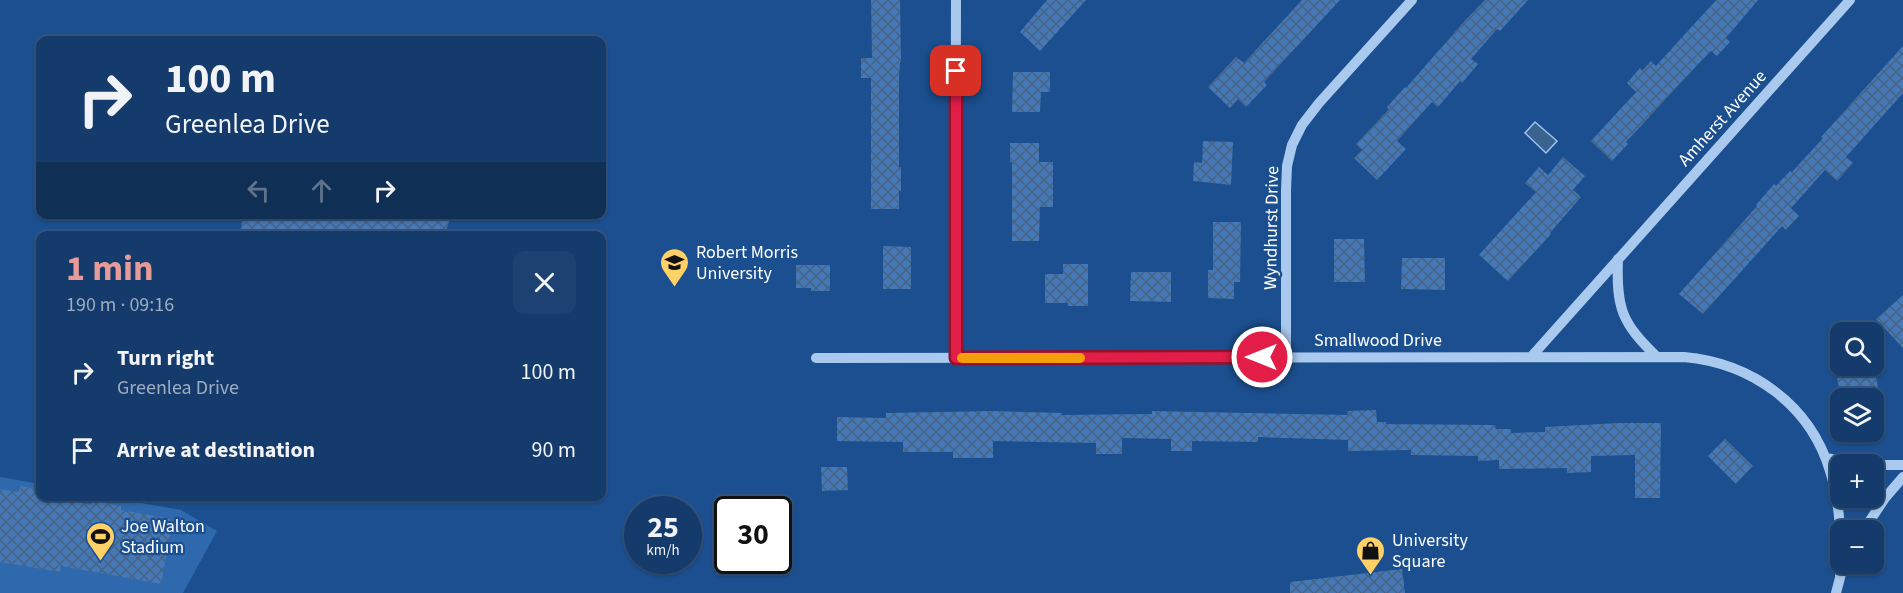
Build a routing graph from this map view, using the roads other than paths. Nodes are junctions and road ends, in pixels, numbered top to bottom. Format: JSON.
{"nodes":[{"id":1,"x":956,"y":0,"type":"edge"},
{"id":2,"x":1412,"y":0,"type":"edge"},
{"id":3,"x":1850,"y":0,"type":"edge"},
{"id":4,"x":1618,"y":259,"type":"junction"},
{"id":5,"x":1286,"y":357,"type":"junction"},
{"id":6,"x":1532,"y":357,"type":"junction"},
{"id":7,"x":1657,"y":357,"type":"junction"},
{"id":8,"x":816,"y":358,"type":"dead end"},
{"id":9,"x":956,"y":358,"type":"junction"},
{"id":10,"x":1826,"y":458,"type":"junction"},
{"id":11,"x":1830,"y":459,"type":"edge"},
{"id":12,"x":1884,"y":465,"type":"edge"},
{"id":13,"x":1903,"y":465,"type":"edge"},
{"id":14,"x":1903,"y":477,"type":"edge"},
{"id":15,"x":1870,"y":520,"type":"edge"},
{"id":16,"x":1840,"y":576,"type":"joint"},
{"id":17,"x":1836,"y":593,"type":"edge"}],
"edges":[{"from":1,"to":9,"type":"street"},
{"from":2,"to":5,"type":"street","name":"Wyndhurst Drive"},
{"from":3,"to":4,"type":"street","name":"Amherst Avenue"},
{"from":4,"to":6,"type":"street","name":"Amherst Avenue"},
{"from":4,"to":7,"type":"street"},
{"from":5,"to":6,"type":"street","name":"Smallwood Drive"},
{"from":5,"to":9,"type":"street","name":"Smallwood Drive"},
{"from":6,"to":7,"type":"street","name":"Smallwood Drive"},
{"from":7,"to":10,"type":"street","name":"Smallwood Drive"},
{"from":8,"to":9,"type":"street","name":"Smallwood Drive"},
{"from":10,"to":11,"type":"street"},
{"from":10,"to":16,"type":"street","name":"Smallwood Drive"},
{"from":12,"to":13,"type":"street"},
{"from":14,"to":15,"type":"street"},
{"from":16,"to":17,"type":"street"}]}
